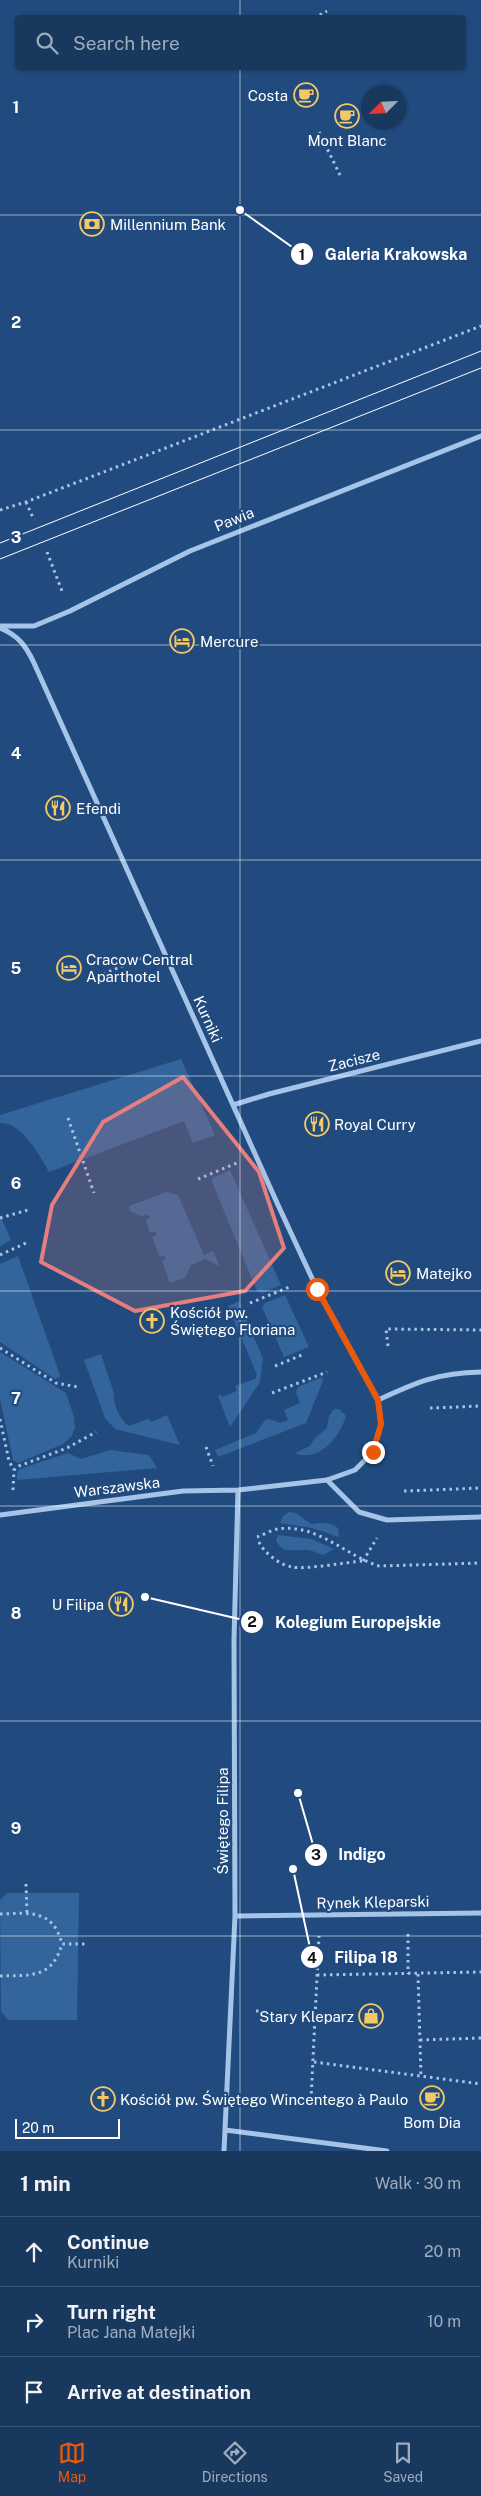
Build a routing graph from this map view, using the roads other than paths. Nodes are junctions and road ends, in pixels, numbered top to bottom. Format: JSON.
{"nodes":[{"id":1,"x":481,"y":436,"type":"edge"},
{"id":2,"x":0,"y":627,"type":"edge"},
{"id":3,"x":481,"y":1041,"type":"edge"},
{"id":4,"x":233,"y":1106,"type":"junction"},
{"id":5,"x":481,"y":1372,"type":"edge"},
{"id":6,"x":378,"y":1400,"type":"junction"},
{"id":7,"x":327,"y":1480,"type":"junction"},
{"id":8,"x":238,"y":1490,"type":"junction"},
{"id":9,"x":0,"y":1515,"type":"edge"},
{"id":10,"x":481,"y":1516,"type":"edge"},
{"id":11,"x":481,"y":1913,"type":"edge"},
{"id":12,"x":235,"y":1916,"type":"junction"},
{"id":13,"x":225,"y":2130,"type":"junction"},
{"id":14,"x":224,"y":2151,"type":"edge"},
{"id":15,"x":387,"y":2151,"type":"edge"}],
"edges":[{"from":1,"to":2,"type":"street","name":"Pawia"},
{"from":2,"to":4,"type":"street","name":"Kurniki"},
{"from":3,"to":4,"type":"street","name":"Zacisze"},
{"from":4,"to":6,"type":"street","name":"Kurniki"},
{"from":5,"to":6,"type":"street"},
{"from":6,"to":7,"type":"street","name":"Warszawska"},
{"from":7,"to":8,"type":"street","name":"Warszawska"},
{"from":7,"to":10,"type":"street"},
{"from":8,"to":9,"type":"street","name":"Warszawska"},
{"from":8,"to":12,"type":"street","name":"Świętego Filipa"},
{"from":11,"to":12,"type":"street","name":"Rynek Kleparski"},
{"from":12,"to":13,"type":"street","name":"Świętego Filipa"},
{"from":13,"to":14,"type":"street","name":"Świętego Filipa"},
{"from":13,"to":15,"type":"street"}]}
